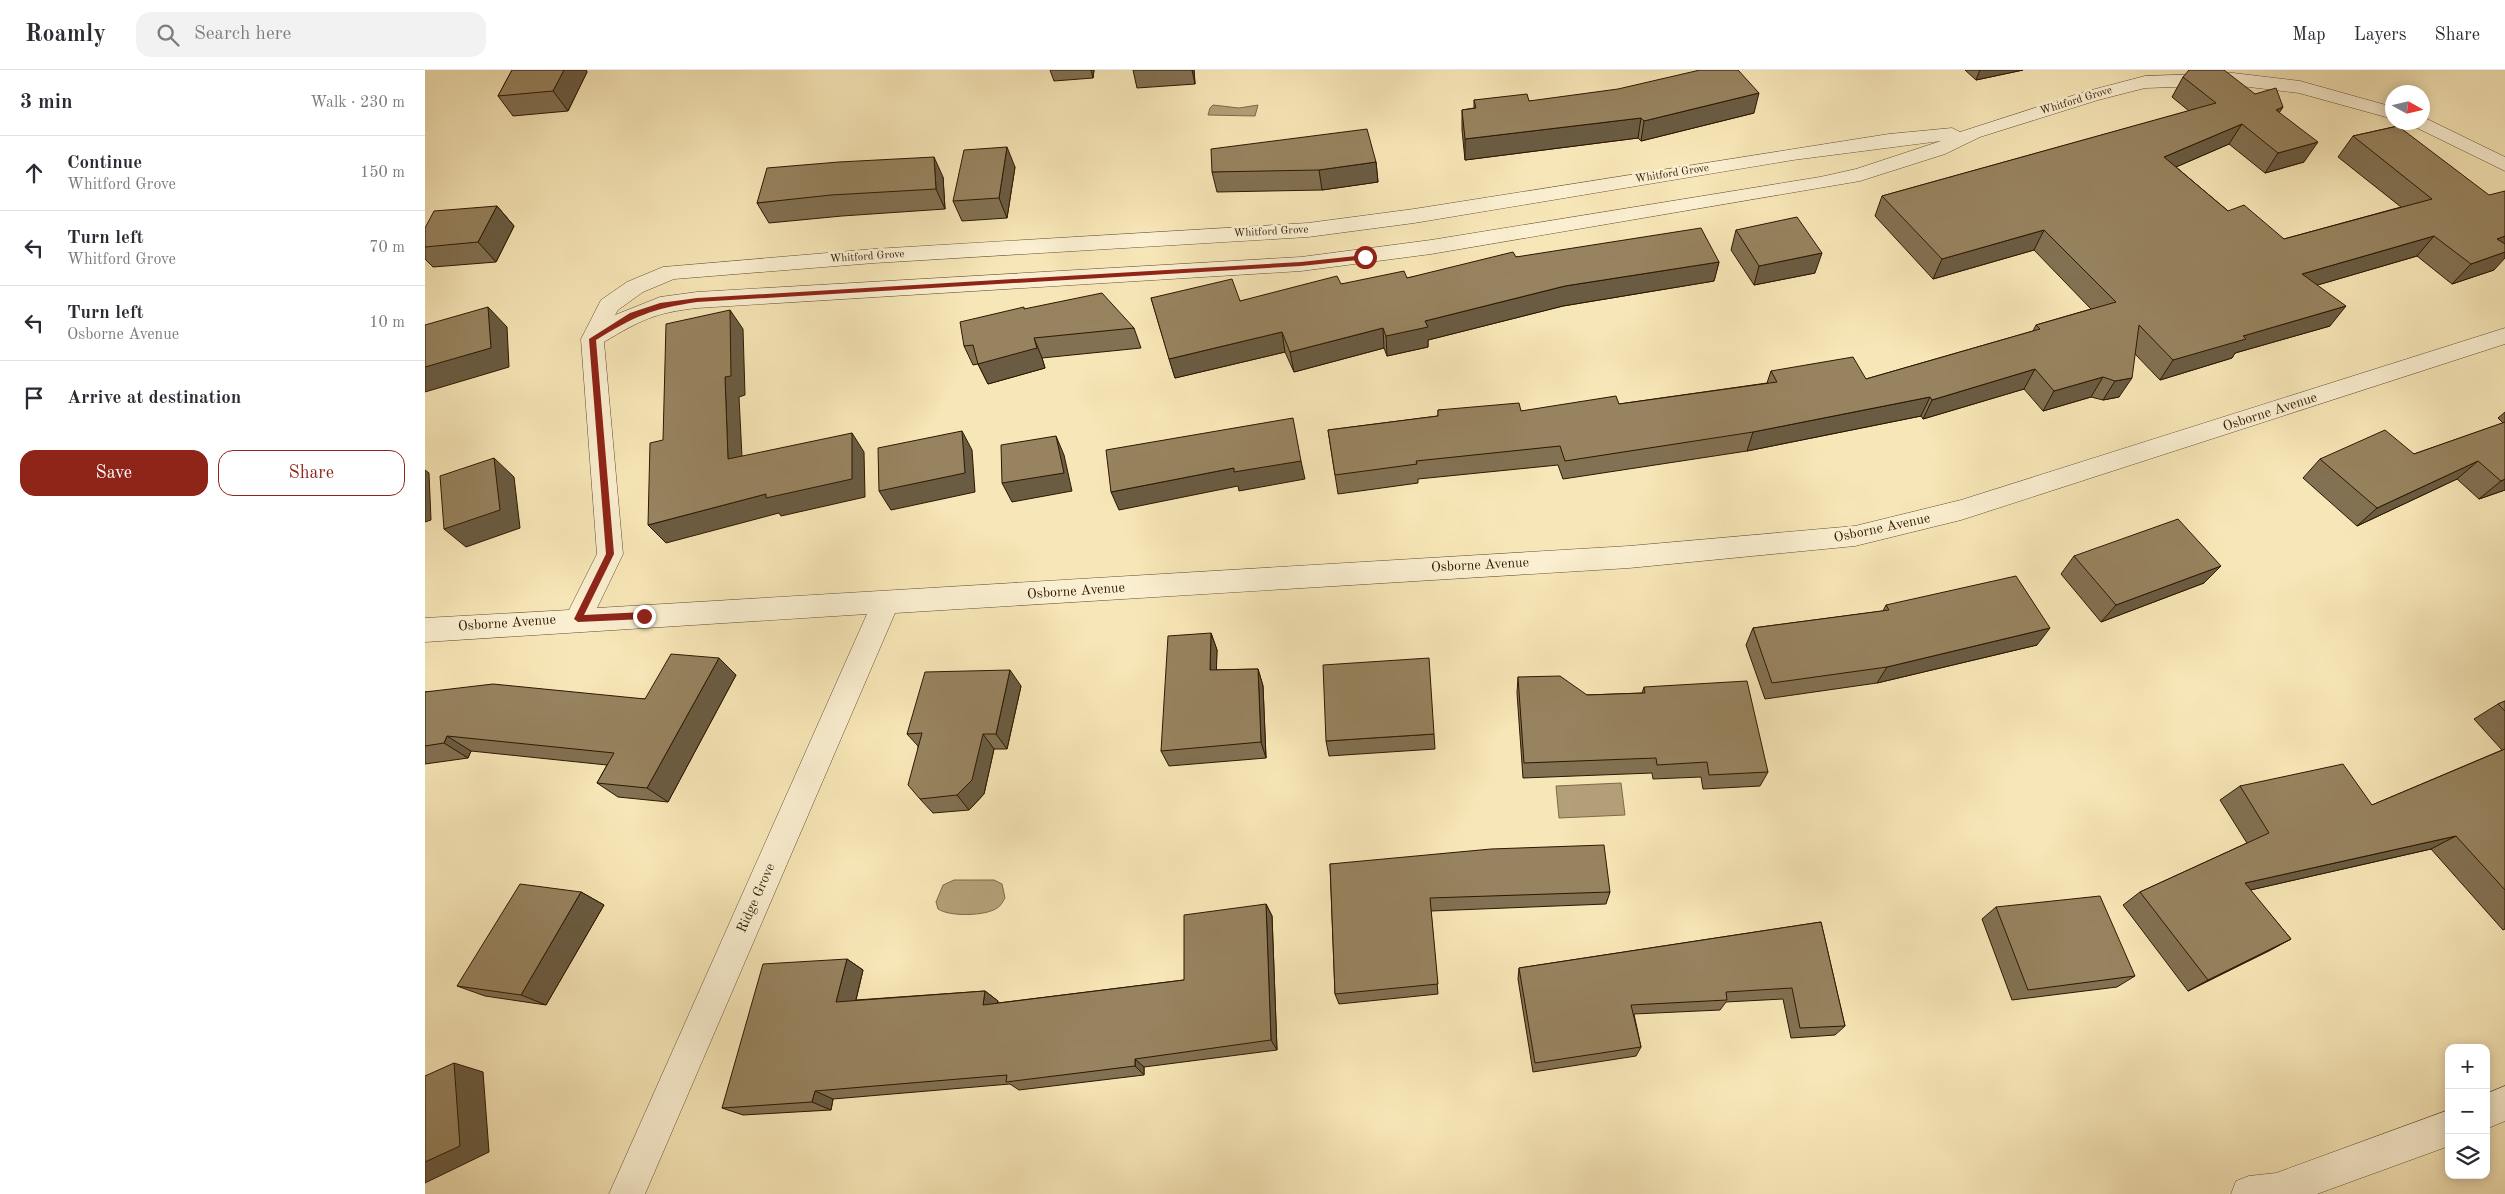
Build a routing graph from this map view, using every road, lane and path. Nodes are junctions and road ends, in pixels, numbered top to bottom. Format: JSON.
{"nodes":[{"id":1,"x":2299,"y":79,"type":"edge"},
{"id":2,"x":2385,"y":110,"type":"edge"},
{"id":3,"x":2430,"y":127,"type":"edge"},
{"id":4,"x":1973,"y":133,"type":"junction"},
{"id":5,"x":2505,"y":165,"type":"edge"},
{"id":6,"x":2505,"y":336,"type":"edge"},
{"id":7,"x":592,"y":339,"type":"junction"},
{"id":8,"x":886,"y":603,"type":"junction"},
{"id":9,"x":578,"y":619,"type":"junction"},
{"id":10,"x":425,"y":630,"type":"edge"},
{"id":11,"x":2505,"y":1103,"type":"edge"},
{"id":12,"x":2490,"y":1110,"type":"edge"},
{"id":13,"x":2445,"y":1129,"type":"edge"},
{"id":14,"x":627,"y":1194,"type":"edge"},
{"id":15,"x":2249,"y":1194,"type":"edge"}],
"edges":[{"from":1,"to":2,"type":"street","name":"Whitford Grove"},
{"from":1,"to":4,"type":"street","name":"Whitford Grove"},
{"from":3,"to":5,"type":"street"},
{"from":4,"to":7,"type":"street","name":"Whitford Grove"},
{"from":4,"to":7,"type":"street","name":"Whitford Grove"},
{"from":6,"to":8,"type":"street","name":"Osborne Avenue"},
{"from":7,"to":9,"type":"street"},
{"from":8,"to":9,"type":"street","name":"Osborne Avenue"},
{"from":8,"to":14,"type":"street","name":"Ridge Grove"},
{"from":9,"to":10,"type":"street","name":"Osborne Avenue"},
{"from":11,"to":12,"type":"street"},
{"from":13,"to":15,"type":"street"}]}
